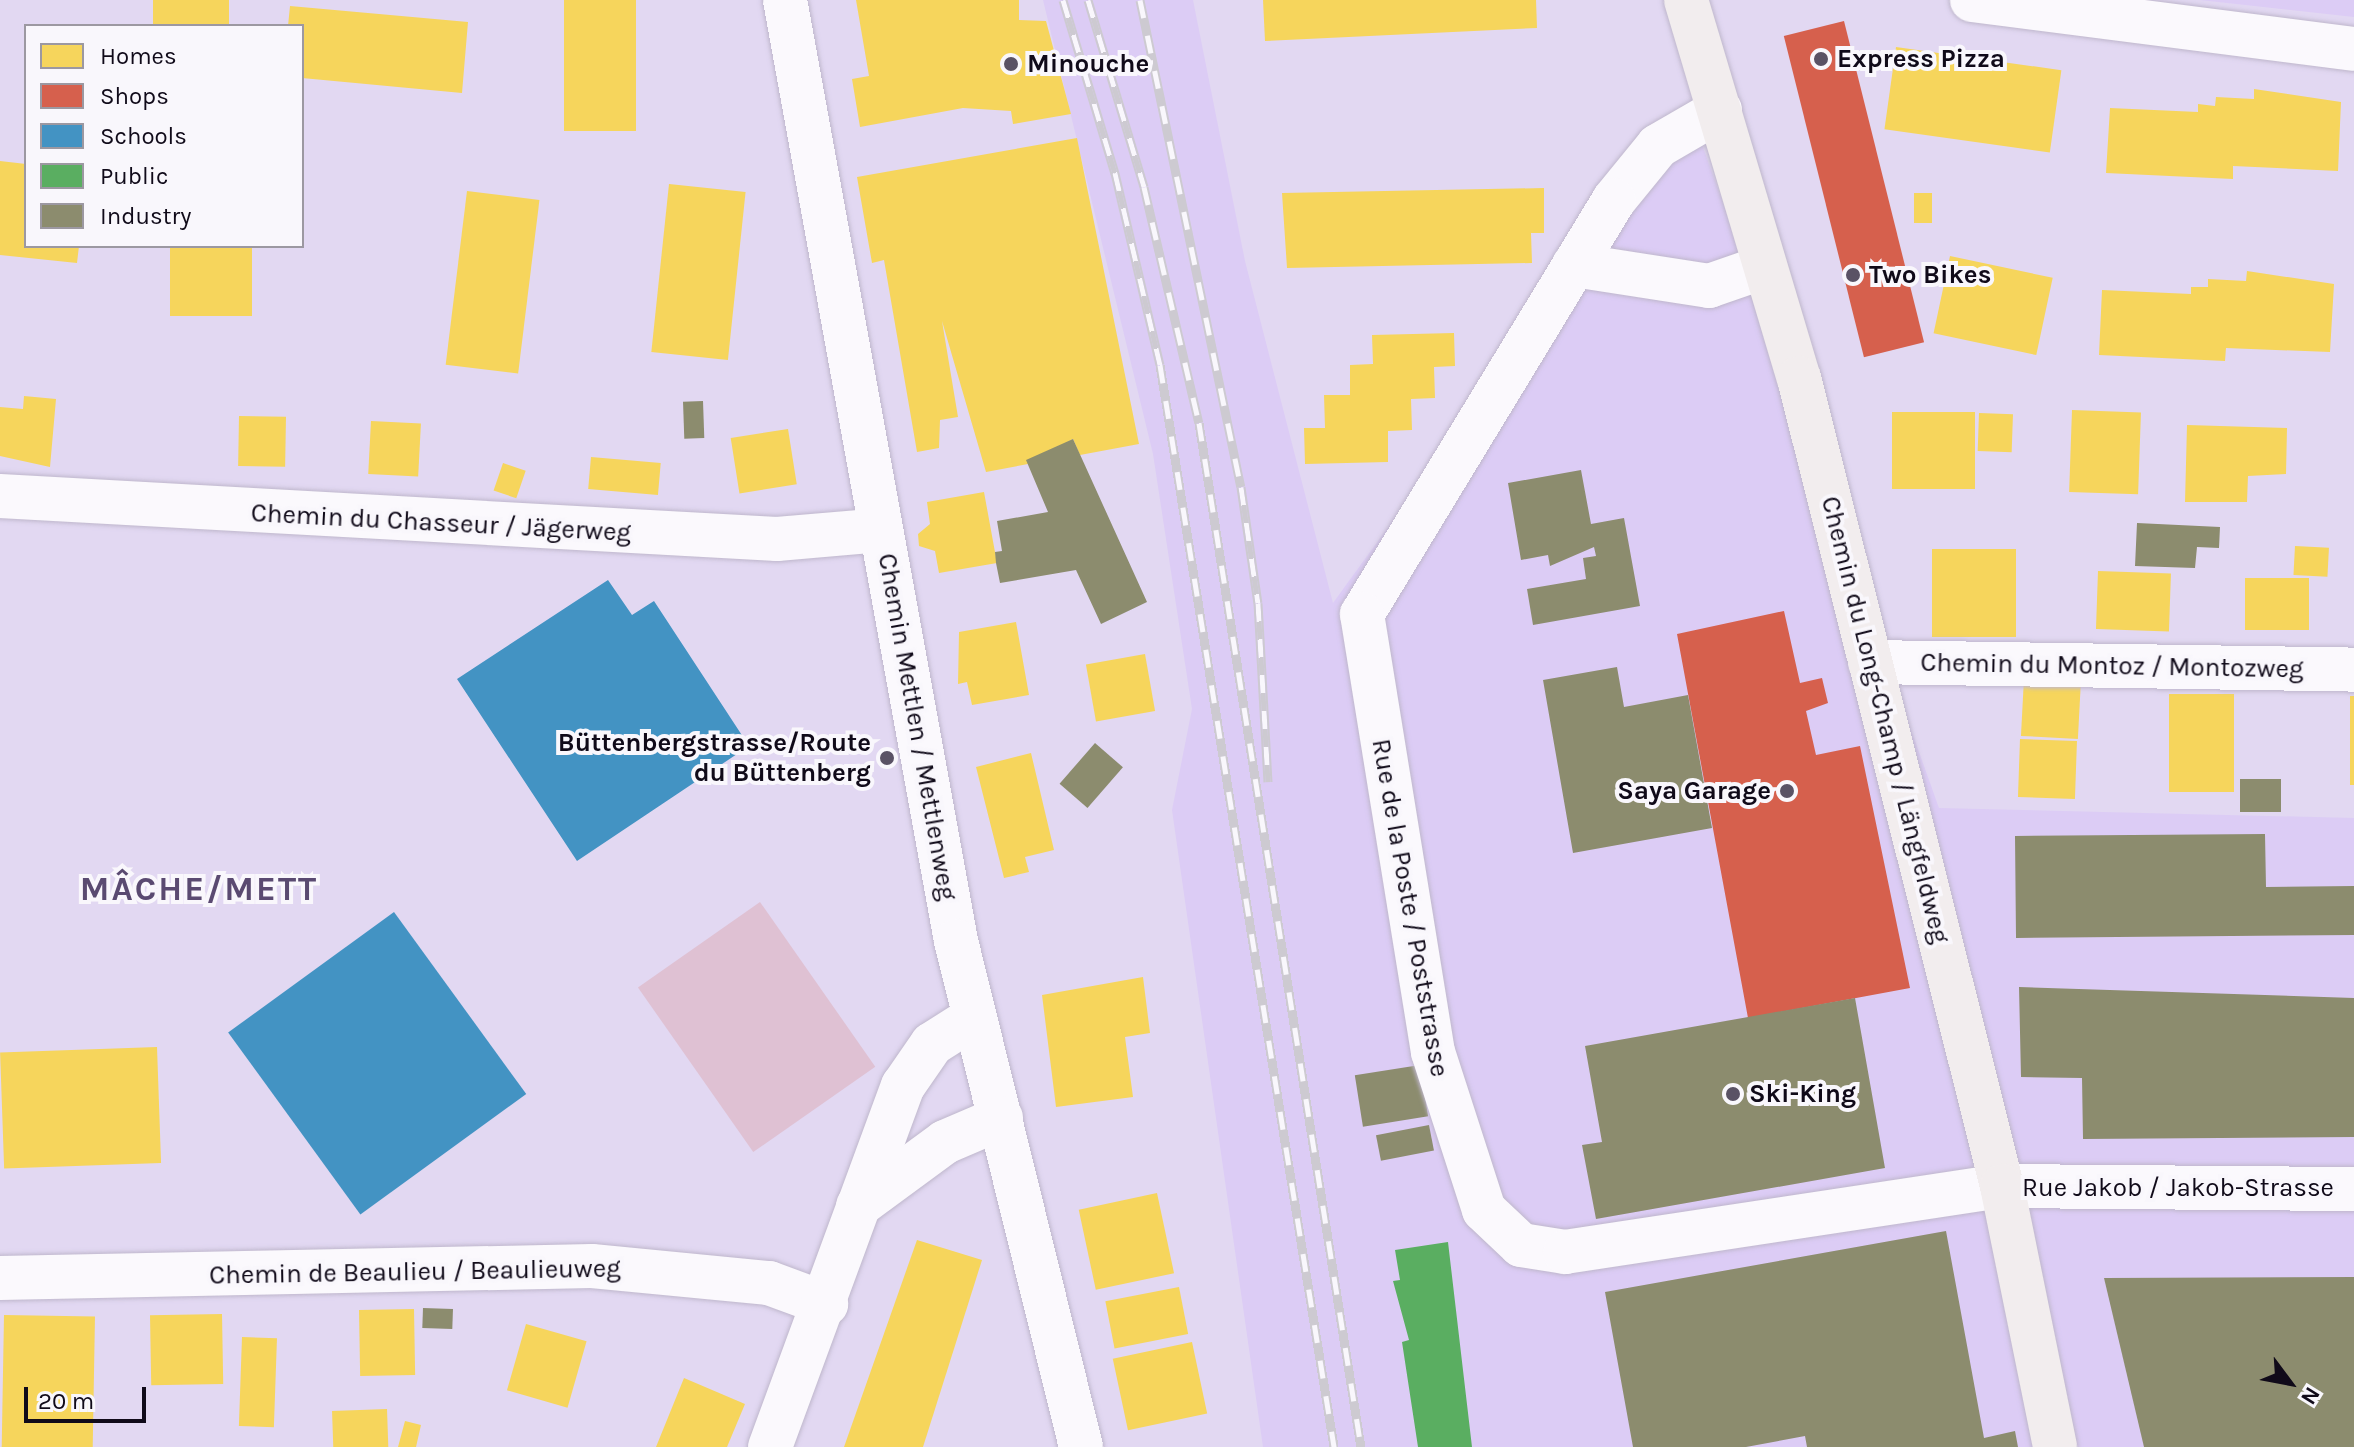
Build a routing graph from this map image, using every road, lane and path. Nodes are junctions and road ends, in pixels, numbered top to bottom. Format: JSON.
{"nodes":[{"id":1,"x":785,"y":0,"type":"edge"},
{"id":2,"x":1686,"y":0,"type":"edge"},
{"id":3,"x":1972,"y":0,"type":"edge"},
{"id":4,"x":2354,"y":49,"type":"edge"},
{"id":5,"x":1720,"y":110,"type":"junction"},
{"id":6,"x":1574,"y":265,"type":"junction"},
{"id":7,"x":1764,"y":267,"type":"junction"},
{"id":8,"x":0,"y":496,"type":"edge"},
{"id":9,"x":881,"y":530,"type":"junction"},
{"id":10,"x":1870,"y":662,"type":"junction"},
{"id":11,"x":2354,"y":670,"type":"edge"},
{"id":12,"x":973,"y":1018,"type":"junction"},
{"id":13,"x":1001,"y":1118,"type":"junction"},
{"id":14,"x":2002,"y":1186,"type":"junction"},
{"id":15,"x":2354,"y":1189,"type":"edge"},
{"id":16,"x":858,"y":1206,"type":"junction"},
{"id":17,"x":0,"y":1278,"type":"edge"},
{"id":18,"x":826,"y":1304,"type":"junction"},
{"id":19,"x":770,"y":1447,"type":"edge"},
{"id":20,"x":1081,"y":1447,"type":"edge"},
{"id":21,"x":2055,"y":1447,"type":"edge"}],
"edges":[{"from":1,"to":9,"type":"street","name":"Chemin Mettlen / Mettlenweg"},
{"from":2,"to":5,"type":"main road","name":"Chemin du Long-Champ / Längfeldweg"},
{"from":3,"to":4,"type":"street"},
{"from":5,"to":6,"type":"street","name":"Rue de la Poste / Poststrasse"},
{"from":5,"to":7,"type":"main road","name":"Chemin du Long-Champ / Längfeldweg"},
{"from":6,"to":7,"type":"street"},
{"from":6,"to":14,"type":"street","name":"Rue de la Poste / Poststrasse"},
{"from":7,"to":10,"type":"main road","name":"Chemin du Long-Champ / Längfeldweg"},
{"from":8,"to":9,"type":"street","name":"Chemin du Chasseur / Jägerweg"},
{"from":9,"to":12,"type":"street","name":"Chemin Mettlen / Mettlenweg"},
{"from":10,"to":11,"type":"street","name":"Chemin du Montoz / Montozweg"},
{"from":10,"to":14,"type":"main road","name":"Chemin du Long-Champ / Längfeldweg"},
{"from":12,"to":13,"type":"street","name":"Chemin Mettlen / Mettlenweg"},
{"from":12,"to":16,"type":"street"},
{"from":13,"to":16,"type":"street"},
{"from":13,"to":20,"type":"street","name":"Chemin Mettlen / Mettlenweg"},
{"from":14,"to":15,"type":"street","name":"Rue Jakob / Jakob-Strasse"},
{"from":14,"to":21,"type":"main road","name":"Chemin du Long-Champ / Längfeldweg"},
{"from":16,"to":18,"type":"street"},
{"from":17,"to":18,"type":"street","name":"Chemin de Beaulieu / Beaulieuweg"},
{"from":18,"to":19,"type":"street"}]}
